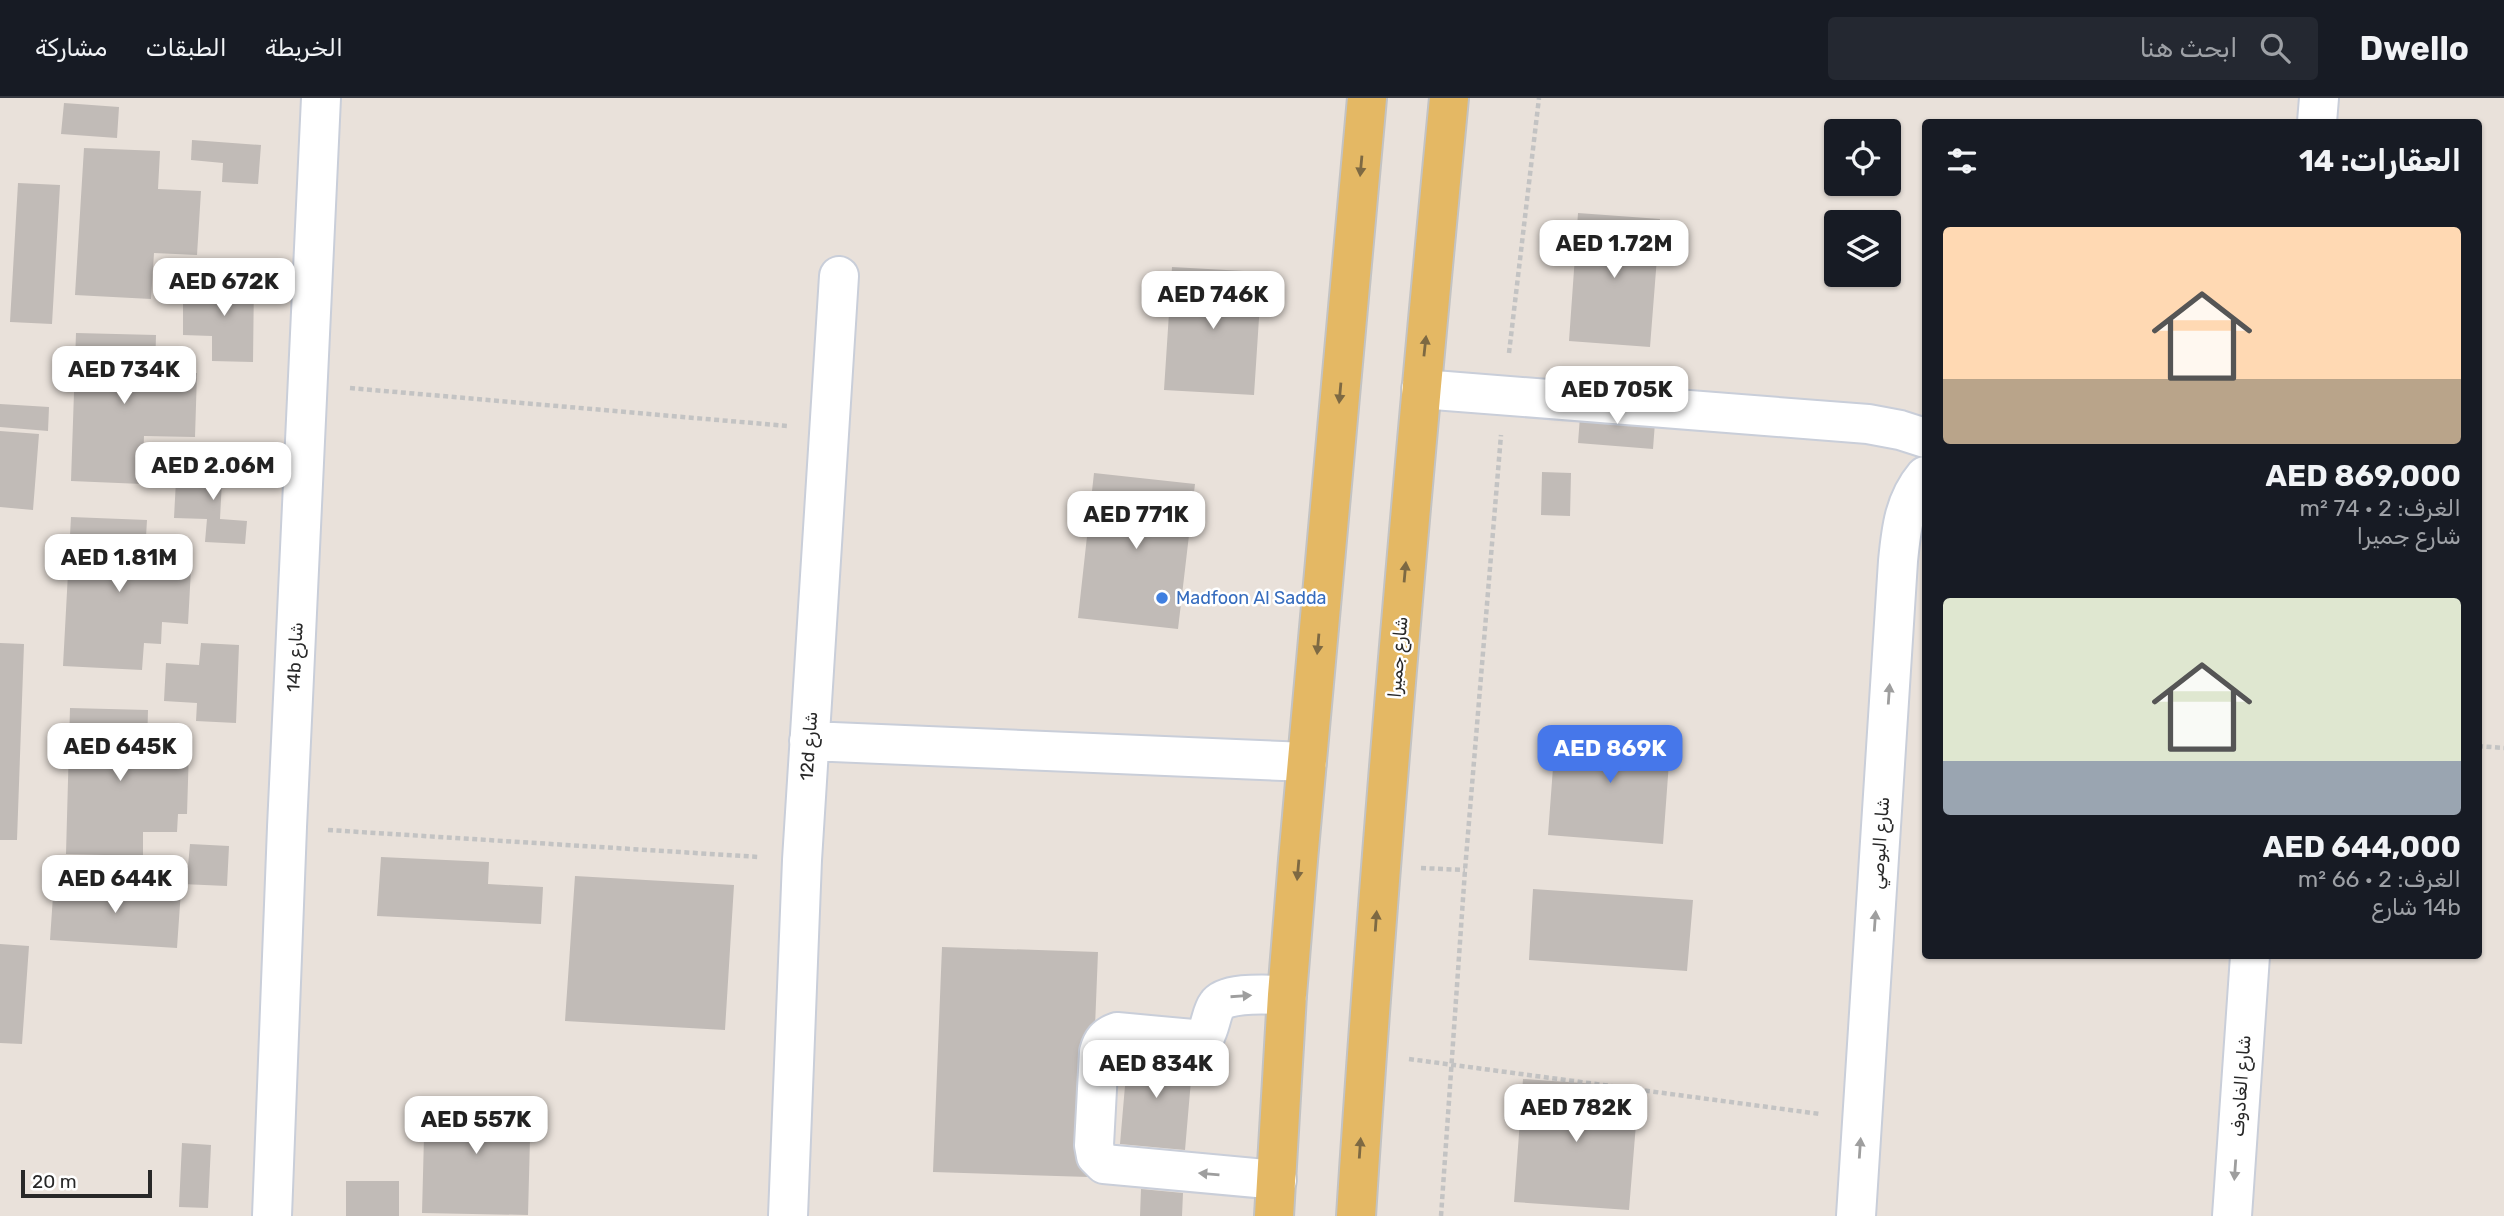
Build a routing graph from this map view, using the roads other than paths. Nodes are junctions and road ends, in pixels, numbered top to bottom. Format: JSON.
{"nodes":[{"id":1,"x":321,"y":98,"type":"edge"},
{"id":2,"x":1367,"y":98,"type":"edge"},
{"id":3,"x":1449,"y":98,"type":"edge"},
{"id":4,"x":2319,"y":98,"type":"edge"},
{"id":5,"x":2317,"y":119,"type":"edge"},
{"id":6,"x":839,"y":275,"type":"dead end"},
{"id":7,"x":1421,"y":389,"type":"junction"},
{"id":8,"x":1922,"y":437,"type":"edge"},
{"id":9,"x":1922,"y":479,"type":"edge"},
{"id":10,"x":809,"y":741,"type":"junction"},
{"id":11,"x":1307,"y":762,"type":"junction"},
{"id":12,"x":2250,"y":959,"type":"edge"},
{"id":13,"x":1287,"y":995,"type":"junction"},
{"id":14,"x":1275,"y":1198,"type":"edge"},
{"id":15,"x":272,"y":1216,"type":"edge"},
{"id":16,"x":788,"y":1216,"type":"edge"},
{"id":17,"x":1356,"y":1216,"type":"edge"},
{"id":18,"x":1856,"y":1216,"type":"edge"},
{"id":19,"x":2232,"y":1216,"type":"edge"}],
"edges":[{"from":1,"to":15,"type":"street","name":"14b شارع"},
{"from":2,"to":11,"type":"main road","one_way":true},
{"from":7,"to":3,"type":"main road","name":"شارع جميرا","one_way":true},
{"from":4,"to":5,"type":"street"},
{"from":6,"to":10,"type":"street","name":"12d شارع"},
{"from":7,"to":8,"type":"street"},
{"from":17,"to":7,"type":"main road","name":"شارع جميرا","one_way":true},
{"from":18,"to":9,"type":"street","name":"شارع البوصي","one_way":true},
{"from":10,"to":11,"type":"street"},
{"from":10,"to":16,"type":"street","name":"12d شارع"},
{"from":11,"to":13,"type":"main road","one_way":true},
{"from":12,"to":19,"type":"street","name":"شارع الغادوف","one_way":true},
{"from":13,"to":14,"type":"main road"},
{"from":14,"to":13,"type":"street","one_way":true}]}
